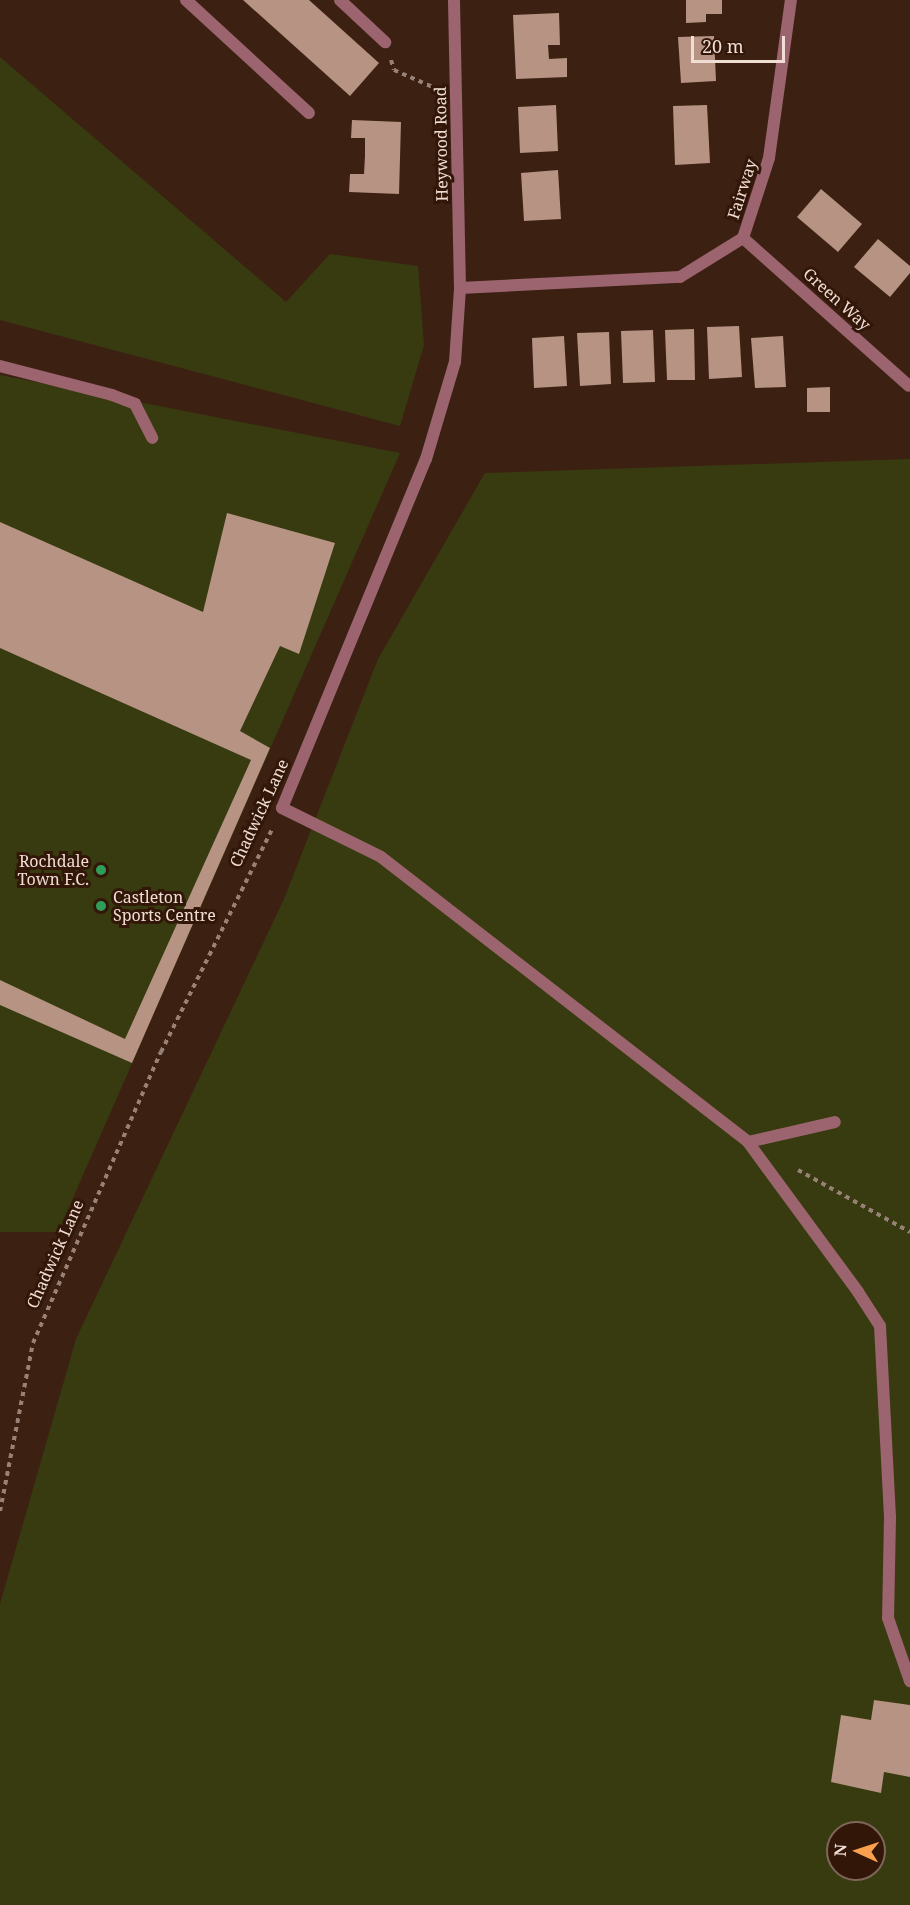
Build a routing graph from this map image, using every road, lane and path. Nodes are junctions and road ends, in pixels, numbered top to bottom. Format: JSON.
{"nodes":[{"id":1,"x":186,"y":0,"type":"edge"},
{"id":2,"x":340,"y":0,"type":"edge"},
{"id":3,"x":454,"y":0,"type":"edge"},
{"id":4,"x":791,"y":0,"type":"edge"},
{"id":5,"x":385,"y":42,"type":"joint"},
{"id":6,"x":457,"y":87,"type":"junction"},
{"id":7,"x":309,"y":113,"type":"dead end"},
{"id":8,"x":744,"y":238,"type":"junction"},
{"id":9,"x":459,"y":288,"type":"junction"},
{"id":10,"x":0,"y":366,"type":"edge"},
{"id":11,"x":909,"y":386,"type":"edge"},
{"id":12,"x":152,"y":438,"type":"dead end"},
{"id":13,"x":282,"y":808,"type":"junction"},
{"id":14,"x":836,"y":1122,"type":"dead end"},
{"id":15,"x":748,"y":1142,"type":"junction"},
{"id":16,"x":789,"y":1165,"type":"dead end"},
{"id":17,"x":910,"y":1232,"type":"edge"},
{"id":18,"x":0,"y":1510,"type":"edge"},
{"id":19,"x":910,"y":1682,"type":"edge"}],
"edges":[{"from":1,"to":7,"type":"street"},
{"from":2,"to":5,"type":"street"},
{"from":3,"to":6,"type":"street","name":"Heywood Road"},
{"from":4,"to":8,"type":"street","name":"Fairway"},
{"from":5,"to":6,"type":"path"},
{"from":6,"to":9,"type":"street","name":"Heywood Road"},
{"from":8,"to":9,"type":"street","name":"Fairway"},
{"from":8,"to":11,"type":"street","name":"Green Way"},
{"from":9,"to":13,"type":"street","name":"Chadwick Lane"},
{"from":10,"to":12,"type":"street"},
{"from":13,"to":15,"type":"street"},
{"from":13,"to":18,"type":"path","name":"Chadwick Lane"},
{"from":14,"to":15,"type":"street"},
{"from":15,"to":19,"type":"street"},
{"from":16,"to":17,"type":"path"}]}
